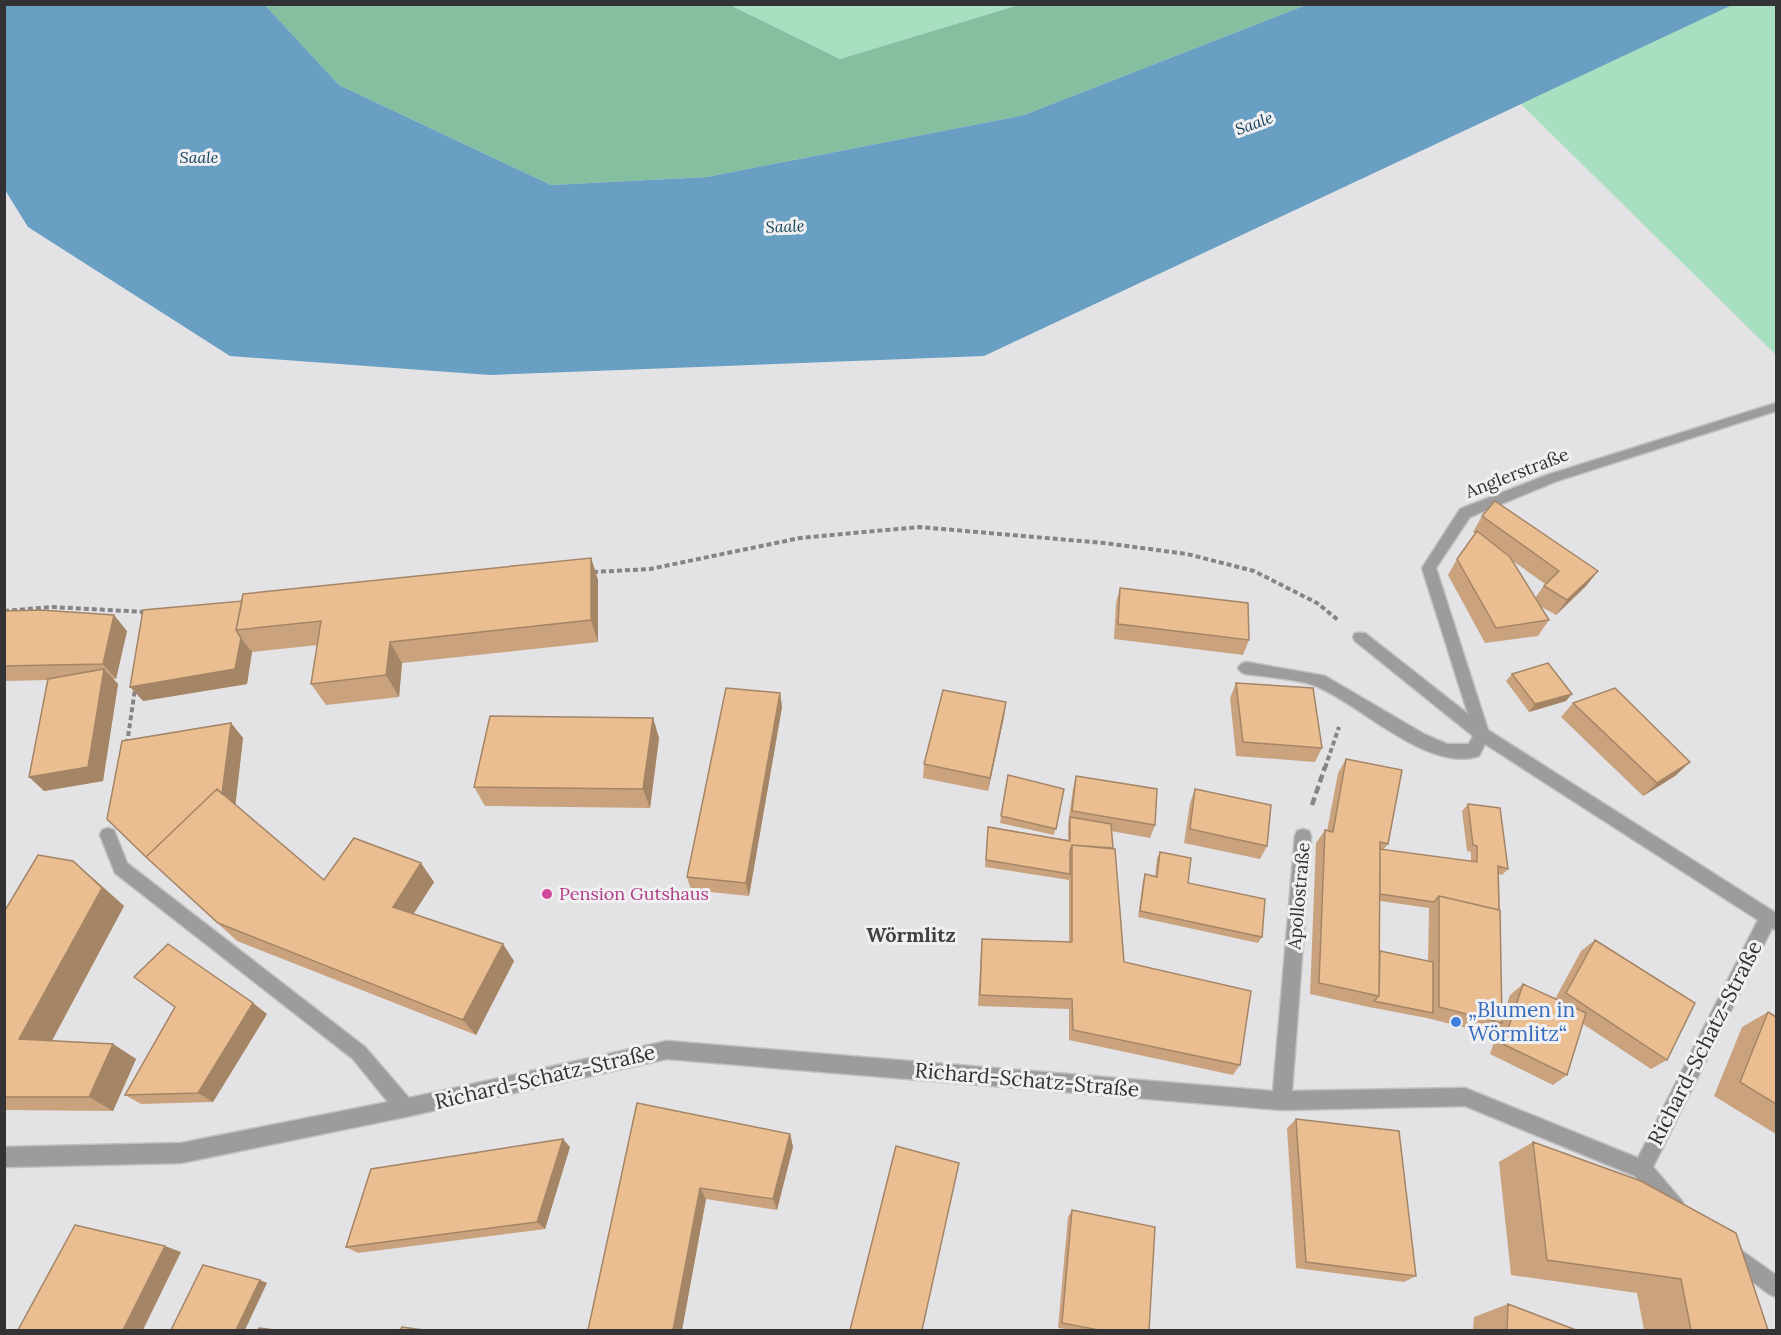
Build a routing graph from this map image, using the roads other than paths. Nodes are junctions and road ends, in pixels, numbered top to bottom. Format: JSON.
{"nodes":[{"id":1,"x":1776,"y":407,"type":"edge"},
{"id":2,"x":1360,"y":637,"type":"road end"},
{"id":3,"x":1245,"y":668,"type":"dead end"},
{"id":4,"x":1482,"y":734,"type":"junction"},
{"id":5,"x":108,"y":835,"type":"edge"},
{"id":6,"x":1303,"y":836,"type":"road end"},
{"id":7,"x":1772,"y":920,"type":"edge"},
{"id":8,"x":1281,"y":1101,"type":"junction"},
{"id":9,"x":405,"y":1108,"type":"junction"},
{"id":10,"x":4,"y":1157,"type":"edge"},
{"id":11,"x":1642,"y":1169,"type":"junction"},
{"id":12,"x":1688,"y":1219,"type":"edge"},
{"id":13,"x":1733,"y":1278,"type":"edge"},
{"id":14,"x":1776,"y":1287,"type":"edge"}],
"edges":[{"from":1,"to":4,"type":"street","name":"Anglerstraße"},
{"from":2,"to":4,"type":"street"},
{"from":3,"to":4,"type":"street"},
{"from":4,"to":7,"type":"street"},
{"from":5,"to":9,"type":"street"},
{"from":6,"to":8,"type":"street","name":"Apollostraße"},
{"from":7,"to":11,"type":"street","name":"Richard-Schatz-Straße"},
{"from":8,"to":9,"type":"street","name":"Richard-Schatz-Straße"},
{"from":8,"to":11,"type":"street","name":"Richard-Schatz-Straße"},
{"from":9,"to":10,"type":"street","name":"Richard-Schatz-Straße"},
{"from":11,"to":12,"type":"street","name":"Richard-Schatz-Straße"},
{"from":13,"to":14,"type":"street"}]}
